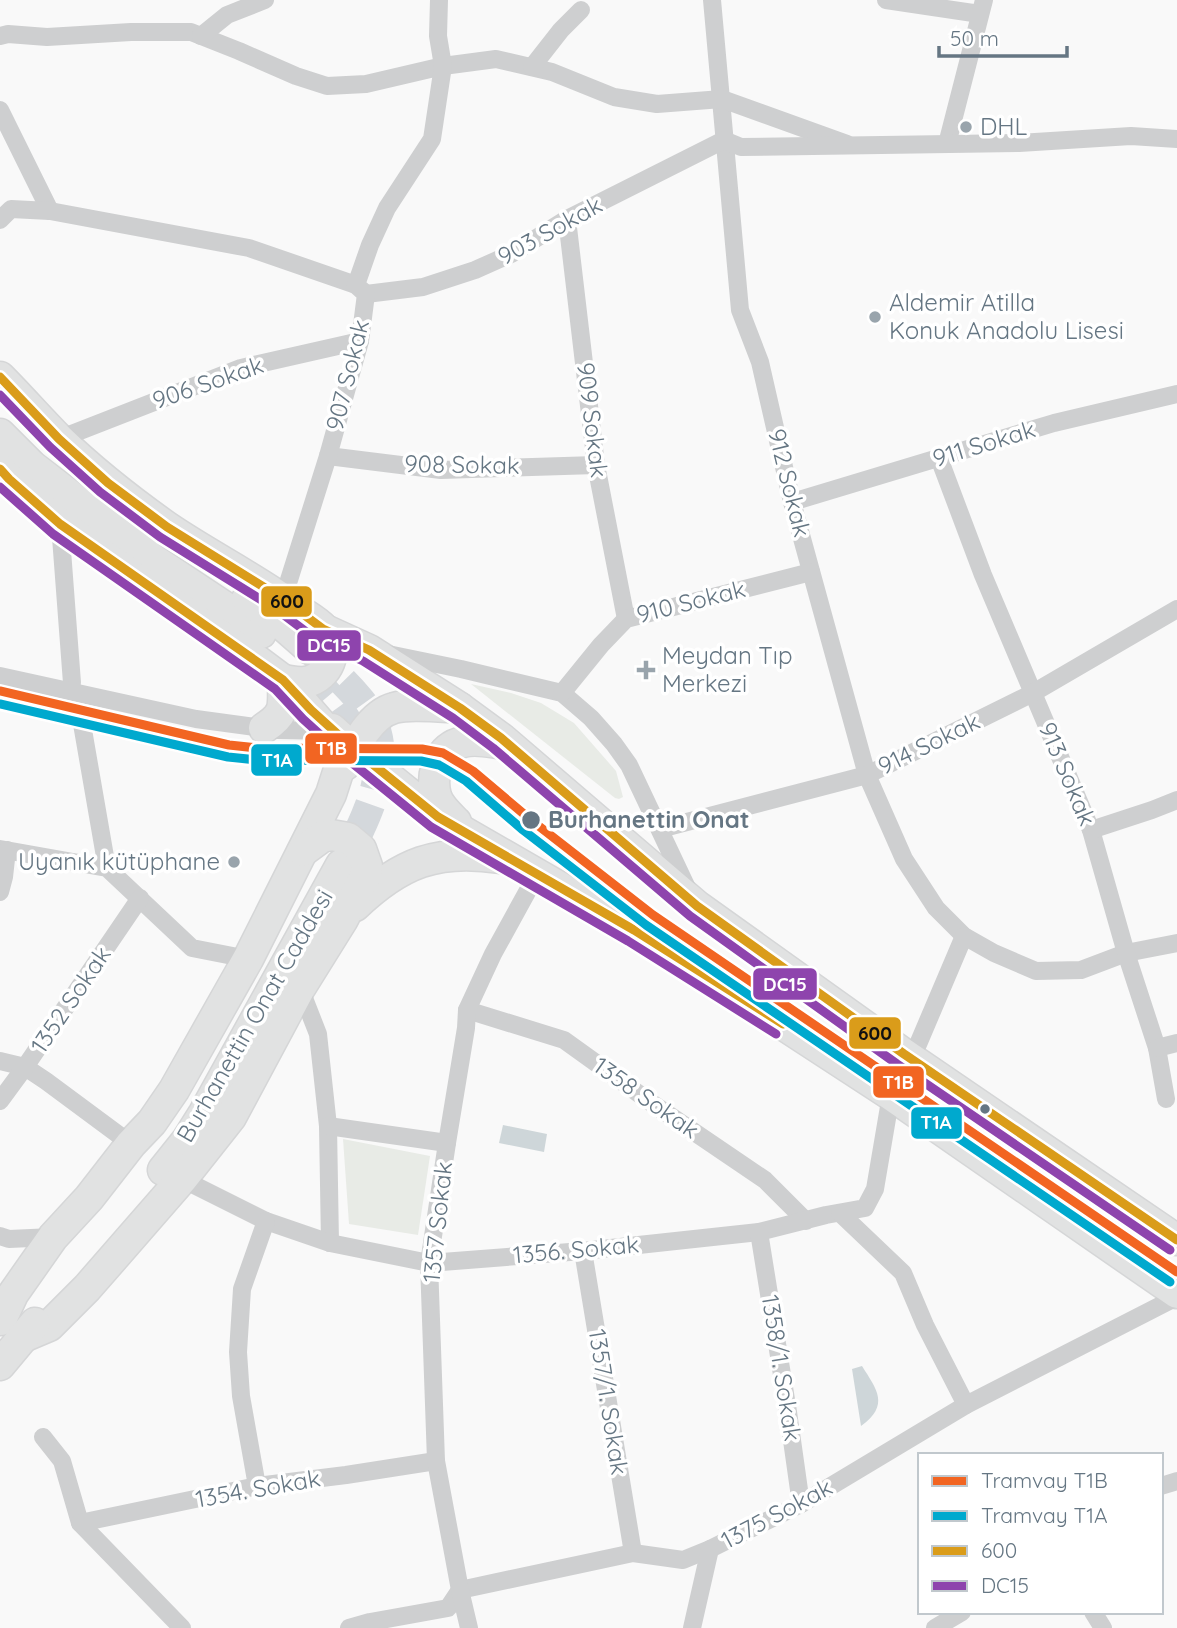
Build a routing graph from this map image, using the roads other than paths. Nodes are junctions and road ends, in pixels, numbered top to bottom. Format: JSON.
{"nodes":[{"id":1,"x":265,"y":0,"type":"edge"},
{"id":2,"x":439,"y":0,"type":"edge"},
{"id":3,"x":712,"y":0,"type":"edge"},
{"id":4,"x":886,"y":0,"type":"edge"},
{"id":5,"x":982,"y":7,"type":"edge"},
{"id":6,"x":581,"y":10,"type":"dead end"},
{"id":7,"x":0,"y":36,"type":"edge"},
{"id":8,"x":201,"y":36,"type":"junction"},
{"id":9,"x":443,"y":66,"type":"junction"},
{"id":10,"x":532,"y":67,"type":"junction"},
{"id":11,"x":722,"y":99,"type":"junction"},
{"id":12,"x":0,"y":110,"type":"edge"},
{"id":13,"x":1177,"y":139,"type":"edge"},
{"id":14,"x":724,"y":140,"type":"junction"},
{"id":15,"x":847,"y":144,"type":"junction"},
{"id":16,"x":947,"y":144,"type":"junction"},
{"id":17,"x":50,"y":211,"type":"junction"},
{"id":18,"x":567,"y":219,"type":"junction"},
{"id":19,"x":0,"y":220,"type":"edge"},
{"id":20,"x":361,"y":289,"type":"junction"},
{"id":21,"x":360,"y":341,"type":"junction"},
{"id":22,"x":0,"y":377,"type":"edge"},
{"id":23,"x":1177,"y":394,"type":"edge"},
{"id":24,"x":0,"y":406,"type":"edge"},
{"id":25,"x":0,"y":434,"type":"edge"},
{"id":26,"x":60,"y":439,"type":"junction"},
{"id":27,"x":328,"y":456,"type":"junction"},
{"id":28,"x":939,"y":458,"type":"junction"},
{"id":29,"x":596,"y":465,"type":"junction"},
{"id":30,"x":3,"y":478,"type":"edge"},
{"id":31,"x":792,"y":502,"type":"junction"},
{"id":32,"x":60,"y":524,"type":"junction"},
{"id":33,"x":811,"y":572,"type":"junction"},
{"id":34,"x":283,"y":599,"type":"junction"},
{"id":35,"x":1177,"y":609,"type":"edge"},
{"id":36,"x":626,"y":619,"type":"junction"},
{"id":37,"x":369,"y":650,"type":"junction"},
{"id":38,"x":303,"y":655,"type":"junction"},
{"id":39,"x":0,"y":676,"type":"edge"},
{"id":40,"x":72,"y":682,"type":"dead end"},
{"id":41,"x":562,"y":693,"type":"junction"},
{"id":42,"x":1033,"y":693,"type":"junction"},
{"id":43,"x":460,"y":708,"type":"junction"},
{"id":44,"x":82,"y":724,"type":"dead end"},
{"id":45,"x":264,"y":728,"type":"junction"},
{"id":46,"x":339,"y":730,"type":"junction"},
{"id":47,"x":508,"y":744,"type":"junction"},
{"id":48,"x":867,"y":775,"type":"junction"},
{"id":49,"x":1177,"y":800,"type":"edge"},
{"id":50,"x":660,"y":829,"type":"junction"},
{"id":51,"x":1091,"y":830,"type":"junction"},
{"id":52,"x":465,"y":832,"type":"junction"},
{"id":53,"x":4,"y":849,"type":"edge"},
{"id":54,"x":323,"y":858,"type":"junction"},
{"id":55,"x":525,"y":867,"type":"junction"},
{"id":56,"x":107,"y":868,"type":"junction"},
{"id":57,"x":0,"y":892,"type":"edge"},
{"id":58,"x":140,"y":898,"type":"junction"},
{"id":59,"x":697,"y":906,"type":"junction"},
{"id":60,"x":343,"y":919,"type":"junction"},
{"id":61,"x":964,"y":936,"type":"junction"},
{"id":62,"x":1177,"y":943,"type":"edge"},
{"id":63,"x":1126,"y":953,"type":"junction"},
{"id":64,"x":248,"y":959,"type":"junction"},
{"id":65,"x":300,"y":988,"type":"junction"},
{"id":66,"x":467,"y":1010,"type":"junction"},
{"id":67,"x":1177,"y":1043,"type":"edge"},
{"id":68,"x":1157,"y":1048,"type":"junction"},
{"id":69,"x":904,"y":1054,"type":"junction"},
{"id":70,"x":0,"y":1060,"type":"edge"},
{"id":71,"x":25,"y":1067,"type":"junction"},
{"id":72,"x":891,"y":1095,"type":"junction"},
{"id":73,"x":1166,"y":1099,"type":"dead end"},
{"id":74,"x":0,"y":1101,"type":"edge"},
{"id":75,"x":328,"y":1126,"type":"junction"},
{"id":76,"x":447,"y":1143,"type":"junction"},
{"id":77,"x":131,"y":1144,"type":"junction"},
{"id":78,"x":182,"y":1179,"type":"junction"},
{"id":79,"x":840,"y":1213,"type":"junction"},
{"id":80,"x":266,"y":1221,"type":"junction"},
{"id":81,"x":806,"y":1221,"type":"junction"},
{"id":82,"x":759,"y":1232,"type":"junction"},
{"id":83,"x":0,"y":1236,"type":"edge"},
{"id":84,"x":53,"y":1237,"type":"junction"},
{"id":85,"x":1177,"y":1240,"type":"edge"},
{"id":86,"x":330,"y":1243,"type":"junction"},
{"id":87,"x":583,"y":1251,"type":"junction"},
{"id":88,"x":429,"y":1263,"type":"junction"},
{"id":89,"x":1177,"y":1295,"type":"edge"},
{"id":90,"x":8,"y":1326,"type":"edge"},
{"id":91,"x":0,"y":1365,"type":"edge"},
{"id":92,"x":966,"y":1405,"type":"junction"},
{"id":93,"x":43,"y":1437,"type":"dead end"},
{"id":94,"x":436,"y":1461,"type":"junction"},
{"id":95,"x":257,"y":1486,"type":"junction"},
{"id":96,"x":801,"y":1504,"type":"junction"},
{"id":97,"x":80,"y":1522,"type":"junction"},
{"id":98,"x":710,"y":1549,"type":"junction"},
{"id":99,"x":632,"y":1553,"type":"junction"},
{"id":100,"x":460,"y":1590,"type":"junction"},
{"id":101,"x":959,"y":1614,"type":"edge"},
{"id":102,"x":182,"y":1628,"type":"edge"},
{"id":103,"x":349,"y":1628,"type":"edge"},
{"id":104,"x":469,"y":1628,"type":"edge"},
{"id":105,"x":692,"y":1628,"type":"edge"},
{"id":106,"x":935,"y":1628,"type":"edge"}],
"edges":[{"from":1,"to":8,"type":"street"},
{"from":2,"to":9,"type":"street","name":"907 Sokak"},
{"from":3,"to":11,"type":"street","name":"912 Sokak"},
{"from":4,"to":5,"type":"street"},
{"from":5,"to":16,"type":"street"},
{"from":6,"to":10,"type":"street"},
{"from":7,"to":8,"type":"street"},
{"from":8,"to":9,"type":"street"},
{"from":9,"to":10,"type":"street"},
{"from":9,"to":20,"type":"street","name":"907 Sokak"},
{"from":10,"to":11,"type":"street"},
{"from":11,"to":14,"type":"street","name":"912 Sokak"},
{"from":11,"to":15,"type":"street"},
{"from":12,"to":17,"type":"street"},
{"from":13,"to":16,"type":"street"},
{"from":14,"to":15,"type":"street"},
{"from":14,"to":18,"type":"street","name":"903 Sokak"},
{"from":14,"to":31,"type":"street","name":"912 Sokak"},
{"from":15,"to":16,"type":"street"},
{"from":17,"to":19,"type":"street","name":"903 Sokak"},
{"from":17,"to":20,"type":"street","name":"903 Sokak"},
{"from":18,"to":20,"type":"street","name":"903 Sokak"},
{"from":18,"to":29,"type":"street","name":"909 Sokak"},
{"from":20,"to":21,"type":"street","name":"907 Sokak"},
{"from":21,"to":26,"type":"street","name":"906 Sokak"},
{"from":21,"to":27,"type":"street","name":"907 Sokak"},
{"from":22,"to":26,"type":"main road"},
{"from":23,"to":28,"type":"street","name":"911 Sokak"},
{"from":24,"to":38,"type":"main road"},
{"from":25,"to":38,"type":"main road"},
{"from":26,"to":34,"type":"main road"},
{"from":27,"to":29,"type":"street","name":"908 Sokak"},
{"from":27,"to":34,"type":"street","name":"907 Sokak"},
{"from":28,"to":31,"type":"street","name":"911 Sokak"},
{"from":28,"to":42,"type":"street","name":"913 Sokak"},
{"from":29,"to":36,"type":"street","name":"909 Sokak"},
{"from":30,"to":32,"type":"main road"},
{"from":31,"to":33,"type":"street","name":"912 Sokak"},
{"from":32,"to":38,"type":"main road"},
{"from":32,"to":40,"type":"street"},
{"from":33,"to":36,"type":"street","name":"910 Sokak"},
{"from":33,"to":48,"type":"street","name":"912 Sokak"},
{"from":34,"to":38,"type":"main road"},
{"from":35,"to":42,"type":"street","name":"914 Sokak"},
{"from":36,"to":41,"type":"street","name":"910 Sokak"},
{"from":37,"to":38,"type":"main road"},
{"from":37,"to":41,"type":"street"},
{"from":37,"to":43,"type":"main road"},
{"from":38,"to":45,"type":"main road"},
{"from":38,"to":46,"type":"main road"},
{"from":39,"to":45,"type":"street"},
{"from":41,"to":50,"type":"street"},
{"from":42,"to":48,"type":"street","name":"914 Sokak"},
{"from":42,"to":51,"type":"street","name":"913 Sokak"},
{"from":43,"to":46,"type":"main road"},
{"from":43,"to":47,"type":"main road"},
{"from":44,"to":56,"type":"street"},
{"from":45,"to":46,"type":"street"},
{"from":46,"to":52,"type":"main road"},
{"from":46,"to":54,"type":"main road","name":"Burhanettin Onat Caddesi"},
{"from":47,"to":52,"type":"main road"},
{"from":47,"to":59,"type":"main road"},
{"from":48,"to":50,"type":"street","name":"914 Sokak"},
{"from":48,"to":61,"type":"street","name":"912 Sokak"},
{"from":49,"to":51,"type":"street"},
{"from":50,"to":59,"type":"street"},
{"from":51,"to":63,"type":"street","name":"913 Sokak"},
{"from":52,"to":55,"type":"main road"},
{"from":53,"to":56,"type":"street"},
{"from":53,"to":57,"type":"street"},
{"from":54,"to":60,"type":"main road"},
{"from":54,"to":64,"type":"main road","name":"Burhanettin Onat Caddesi"},
{"from":54,"to":90,"type":"main road","name":"Burhanettin Onat Caddesi"},
{"from":55,"to":60,"type":"main road"},
{"from":55,"to":66,"type":"street","name":"1357 Sokak"},
{"from":55,"to":72,"type":"main road"},
{"from":56,"to":58,"type":"street"},
{"from":58,"to":64,"type":"street"},
{"from":58,"to":71,"type":"street","name":"1352 Sokak"},
{"from":59,"to":69,"type":"main road"},
{"from":60,"to":65,"type":"main road","name":"Burhanettin Onat Caddesi"},
{"from":61,"to":63,"type":"street","name":"912 Sokak"},
{"from":61,"to":69,"type":"street"},
{"from":62,"to":63,"type":"street","name":"912 Sokak"},
{"from":63,"to":68,"type":"street","name":"913 Sokak"},
{"from":64,"to":77,"type":"main road","name":"Burhanettin Onat Caddesi"},
{"from":65,"to":75,"type":"street"},
{"from":65,"to":78,"type":"main road","name":"Burhanettin Onat Caddesi"},
{"from":66,"to":76,"type":"street","name":"1357 Sokak"},
{"from":66,"to":81,"type":"street","name":"1358 Sokak"},
{"from":67,"to":68,"type":"street"},
{"from":68,"to":73,"type":"street","name":"913 Sokak"},
{"from":69,"to":85,"type":"main road"},
{"from":70,"to":71,"type":"street"},
{"from":71,"to":74,"type":"street","name":"1352 Sokak"},
{"from":71,"to":77,"type":"street"},
{"from":72,"to":79,"type":"street","name":"1356. Sokak"},
{"from":72,"to":89,"type":"main road"},
{"from":75,"to":76,"type":"street"},
{"from":75,"to":86,"type":"street"},
{"from":76,"to":88,"type":"street","name":"1357 Sokak"},
{"from":77,"to":84,"type":"main road","name":"Burhanettin Onat Caddesi"},
{"from":78,"to":80,"type":"street","name":"1356. Sokak"},
{"from":78,"to":90,"type":"main road","name":"Burhanettin Onat Caddesi"},
{"from":79,"to":81,"type":"street","name":"1356. Sokak"},
{"from":79,"to":92,"type":"street"},
{"from":80,"to":86,"type":"street","name":"1356. Sokak"},
{"from":80,"to":95,"type":"street"},
{"from":81,"to":82,"type":"street","name":"1356. Sokak"},
{"from":82,"to":87,"type":"street","name":"1356. Sokak"},
{"from":82,"to":96,"type":"street","name":"1358/1. Sokak"},
{"from":83,"to":84,"type":"street"},
{"from":84,"to":90,"type":"main road","name":"Burhanettin Onat Caddesi"},
{"from":86,"to":88,"type":"street","name":"1356. Sokak"},
{"from":87,"to":88,"type":"street","name":"1356. Sokak"},
{"from":87,"to":99,"type":"street","name":"1357/1. Sokak"},
{"from":88,"to":94,"type":"street","name":"1357 Sokak"},
{"from":89,"to":92,"type":"street","name":"1375 Sokak"},
{"from":90,"to":91,"type":"main road"},
{"from":92,"to":96,"type":"street","name":"1375 Sokak"},
{"from":93,"to":97,"type":"street"},
{"from":94,"to":95,"type":"street","name":"1354. Sokak"},
{"from":94,"to":100,"type":"street","name":"1357 Sokak"},
{"from":95,"to":97,"type":"street","name":"1354. Sokak"},
{"from":96,"to":98,"type":"street","name":"1375 Sokak"},
{"from":97,"to":102,"type":"street"},
{"from":98,"to":99,"type":"street","name":"1375 Sokak"},
{"from":98,"to":105,"type":"street"},
{"from":99,"to":100,"type":"street","name":"1375 Sokak"},
{"from":100,"to":103,"type":"street","name":"1375 Sokak"},
{"from":100,"to":104,"type":"street","name":"1357 Sokak"},
{"from":101,"to":106,"type":"street"}]}
